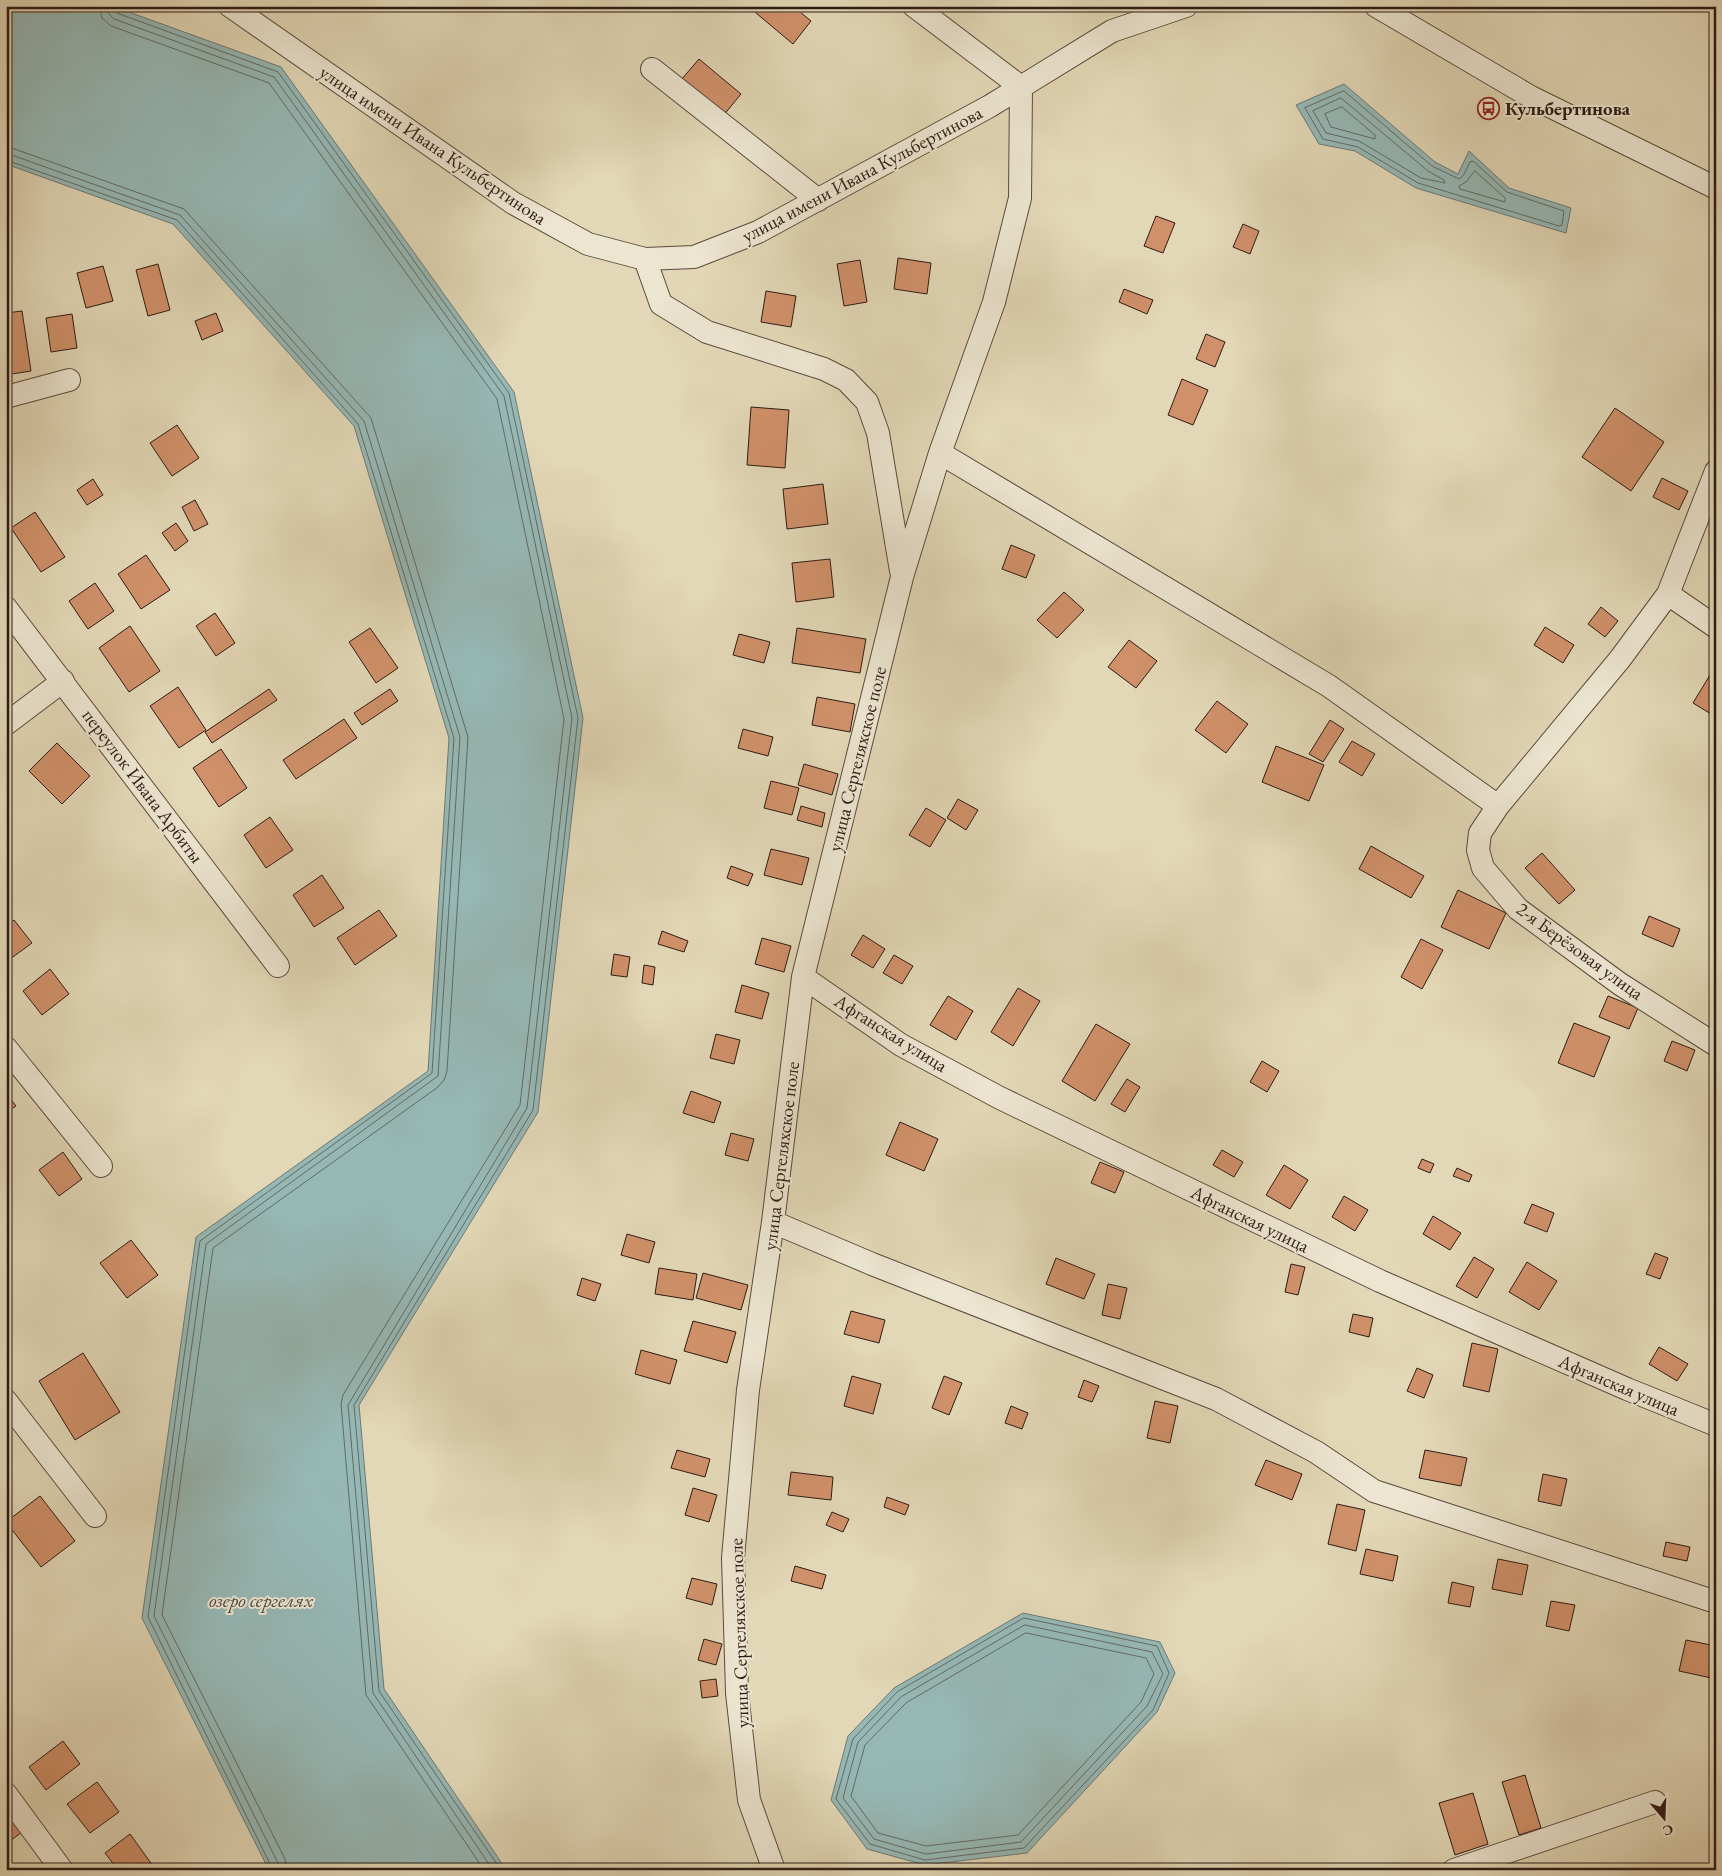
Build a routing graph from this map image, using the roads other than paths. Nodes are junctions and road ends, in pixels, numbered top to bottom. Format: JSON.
{"nodes":[{"id":1,"x":230,"y":6,"type":"edge"},
{"id":2,"x":914,"y":6,"type":"edge"},
{"id":3,"x":1186,"y":6,"type":"edge"},
{"id":4,"x":1376,"y":6,"type":"edge"},
{"id":5,"x":652,"y":69,"type":"dead end"},
{"id":6,"x":1021,"y":87,"type":"junction"},
{"id":7,"x":1716,"y":188,"type":"edge"},
{"id":8,"x":818,"y":200,"type":"junction"},
{"id":9,"x":645,"y":259,"type":"junction"},
{"id":10,"x":69,"y":380,"type":"dead end"},
{"id":11,"x":6,"y":397,"type":"edge"},
{"id":12,"x":940,"y":453,"type":"junction"},
{"id":13,"x":1716,"y":471,"type":"edge"},
{"id":14,"x":902,"y":577,"type":"junction"},
{"id":15,"x":1668,"y":594,"type":"junction"},
{"id":16,"x":6,"y":608,"type":"edge"},
{"id":17,"x":1716,"y":627,"type":"edge"},
{"id":18,"x":63,"y":681,"type":"junction"},
{"id":19,"x":6,"y":724,"type":"edge"},
{"id":20,"x":1498,"y":806,"type":"junction"},
{"id":21,"x":278,"y":966,"type":"dead end"},
{"id":22,"x":803,"y":977,"type":"junction"},
{"id":23,"x":1716,"y":1045,"type":"edge"},
{"id":24,"x":6,"y":1048,"type":"edge"},
{"id":25,"x":101,"y":1166,"type":"dead end"},
{"id":26,"x":773,"y":1222,"type":"junction"},
{"id":27,"x":6,"y":1401,"type":"edge"},
{"id":28,"x":1716,"y":1425,"type":"edge"},
{"id":29,"x":95,"y":1516,"type":"dead end"},
{"id":30,"x":1716,"y":1602,"type":"edge"},
{"id":31,"x":6,"y":1794,"type":"edge"},
{"id":32,"x":1655,"y":1802,"type":"dead end"},
{"id":33,"x":62,"y":1870,"type":"edge"},
{"id":34,"x":774,"y":1870,"type":"edge"},
{"id":35,"x":1454,"y":1870,"type":"edge"}],
"edges":[{"from":1,"to":9,"type":"street","name":"улица имени Ивана Кульбертинова"},
{"from":2,"to":6,"type":"street"},
{"from":3,"to":6,"type":"street","name":"улица имени Ивана Кульбертинова"},
{"from":4,"to":7,"type":"street"},
{"from":5,"to":8,"type":"street"},
{"from":6,"to":8,"type":"street","name":"улица имени Ивана Кульбертинова"},
{"from":6,"to":12,"type":"street","name":"улица Сергеляхское поле"},
{"from":8,"to":9,"type":"street","name":"улица имени Ивана Кульбертинова"},
{"from":9,"to":14,"type":"street"},
{"from":10,"to":11,"type":"street"},
{"from":12,"to":14,"type":"street","name":"улица Сергеляхское поле"},
{"from":12,"to":20,"type":"street"},
{"from":13,"to":15,"type":"street"},
{"from":14,"to":22,"type":"street","name":"улица Сергеляхское поле"},
{"from":15,"to":17,"type":"street"},
{"from":15,"to":20,"type":"street"},
{"from":16,"to":18,"type":"street","name":"переулок Ивана Арбиты"},
{"from":18,"to":19,"type":"street"},
{"from":18,"to":21,"type":"street","name":"переулок Ивана Арбиты"},
{"from":20,"to":23,"type":"street","name":"2-я Берёзовая улица"},
{"from":22,"to":26,"type":"street","name":"улица Сергеляхское поле"},
{"from":22,"to":28,"type":"street","name":"Афганская улица"},
{"from":24,"to":25,"type":"street"},
{"from":26,"to":30,"type":"street"},
{"from":26,"to":34,"type":"street","name":"улица Сергеляхское поле"},
{"from":27,"to":29,"type":"street"},
{"from":31,"to":33,"type":"street"},
{"from":32,"to":35,"type":"street"}]}
